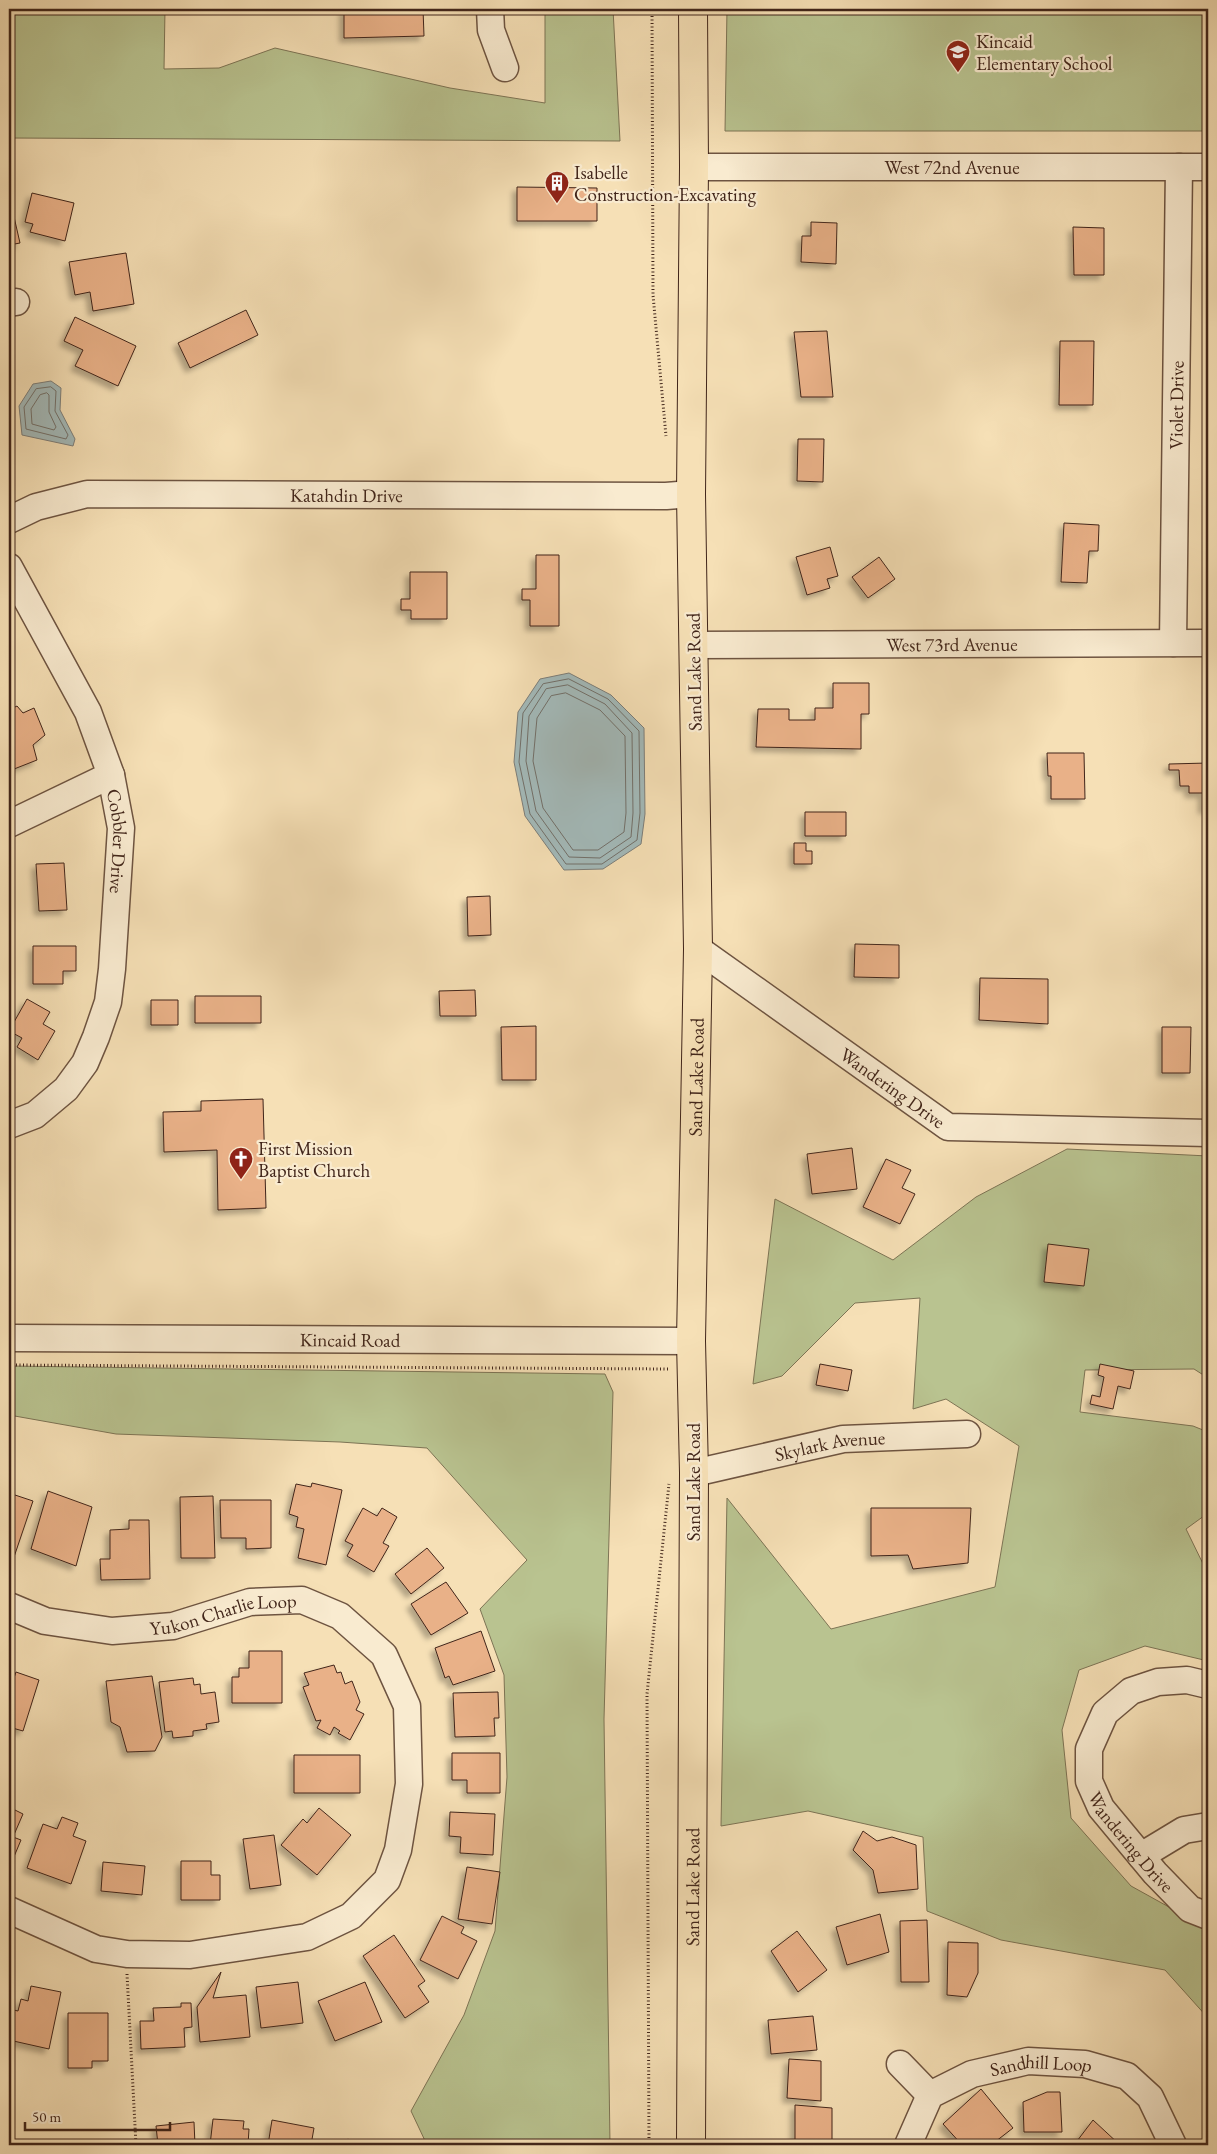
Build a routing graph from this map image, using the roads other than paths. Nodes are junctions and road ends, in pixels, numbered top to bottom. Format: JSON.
{"nodes":[{"id":1,"x":490,"y":9,"type":"edge"},
{"id":2,"x":693,"y":9,"type":"edge"},
{"id":3,"x":505,"y":68,"type":"dead end"},
{"id":4,"x":694,"y":166,"type":"junction"},
{"id":5,"x":1179,"y":167,"type":"junction"},
{"id":6,"x":1208,"y":167,"type":"edge"},
{"id":7,"x":691,"y":494,"type":"junction"},
{"id":8,"x":9,"y":520,"type":"edge"},
{"id":9,"x":9,"y":567,"type":"edge"},
{"id":10,"x":1173,"y":643,"type":"junction"},
{"id":11,"x":1208,"y":643,"type":"edge"},
{"id":12,"x":694,"y":645,"type":"junction"},
{"id":13,"x":111,"y":775,"type":"junction"},
{"id":14,"x":9,"y":824,"type":"edge"},
{"id":15,"x":698,"y":949,"type":"junction"},
{"id":16,"x":9,"y":1125,"type":"edge"},
{"id":17,"x":1208,"y":1133,"type":"edge"},
{"id":18,"x":9,"y":1338,"type":"edge"},
{"id":19,"x":680,"y":1340,"type":"junction"},
{"id":20,"x":967,"y":1434,"type":"dead end"},
{"id":21,"x":681,"y":1478,"type":"junction"},
{"id":22,"x":9,"y":1606,"type":"edge"},
{"id":23,"x":1208,"y":1684,"type":"edge"},
{"id":24,"x":1208,"y":1826,"type":"edge"},
{"id":25,"x":1141,"y":1856,"type":"junction"},
{"id":26,"x":9,"y":1910,"type":"edge"},
{"id":27,"x":1208,"y":1916,"type":"edge"},
{"id":28,"x":900,"y":2064,"type":"dead end"},
{"id":29,"x":930,"y":2095,"type":"junction"},
{"id":30,"x":691,"y":2145,"type":"edge"},
{"id":31,"x":908,"y":2145,"type":"edge"},
{"id":32,"x":1173,"y":2145,"type":"edge"}],
"edges":[{"from":1,"to":3,"type":"street"},
{"from":2,"to":4,"type":"main road","name":"Sand Lake Road"},
{"from":4,"to":5,"type":"street","name":"West 72nd Avenue"},
{"from":4,"to":7,"type":"main road","name":"Sand Lake Road"},
{"from":5,"to":6,"type":"street","name":"West 72nd Avenue"},
{"from":5,"to":10,"type":"street","name":"Violet Drive"},
{"from":7,"to":8,"type":"street","name":"Katahdin Drive"},
{"from":7,"to":12,"type":"main road","name":"Sand Lake Road"},
{"from":9,"to":13,"type":"street","name":"Cobbler Drive"},
{"from":10,"to":11,"type":"street","name":"West 73rd Avenue"},
{"from":10,"to":12,"type":"street","name":"West 73rd Avenue"},
{"from":12,"to":15,"type":"main road","name":"Sand Lake Road"},
{"from":13,"to":14,"type":"street"},
{"from":13,"to":16,"type":"street","name":"Cobbler Drive"},
{"from":15,"to":17,"type":"street","name":"Wandering Drive"},
{"from":15,"to":19,"type":"main road","name":"Sand Lake Road"},
{"from":18,"to":19,"type":"street","name":"Kincaid Road"},
{"from":19,"to":21,"type":"main road","name":"Sand Lake Road"},
{"from":20,"to":21,"type":"street","name":"Skylark Avenue"},
{"from":21,"to":30,"type":"main road","name":"Sand Lake Road"},
{"from":22,"to":26,"type":"street","name":"Yukon Charlie Loop"},
{"from":23,"to":25,"type":"street","name":"Wandering Drive"},
{"from":24,"to":25,"type":"street"},
{"from":25,"to":27,"type":"street","name":"Wandering Drive"},
{"from":28,"to":29,"type":"street"},
{"from":29,"to":31,"type":"street"},
{"from":29,"to":32,"type":"street","name":"Sandhill Loop"}]}
